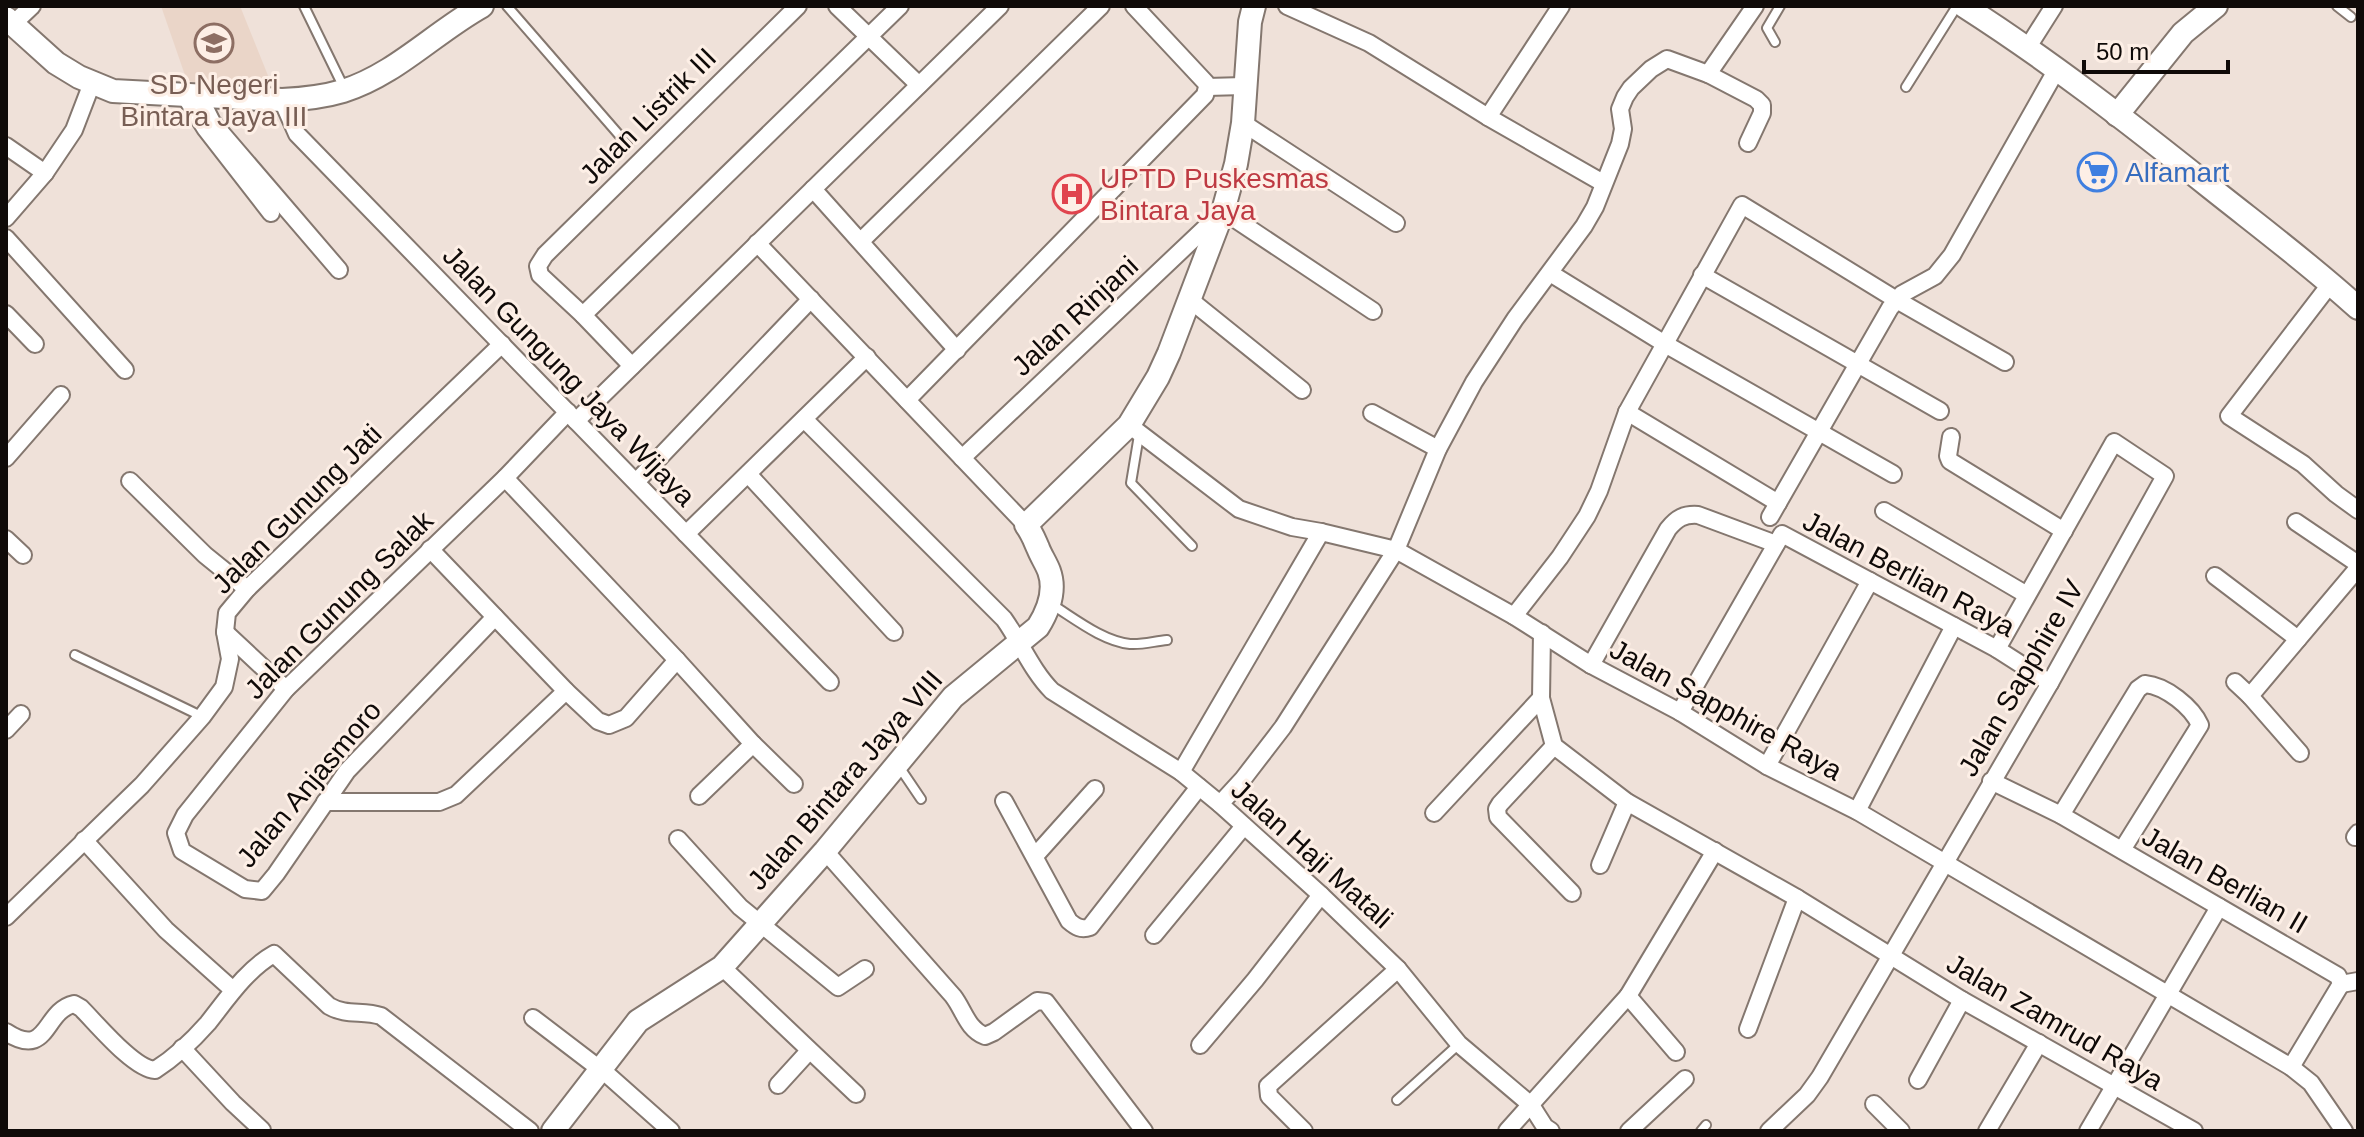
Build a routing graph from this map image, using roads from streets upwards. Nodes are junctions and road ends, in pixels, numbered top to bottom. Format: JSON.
{"nodes":[{"id":1,"x":32,"y":6,"type":"edge"},
{"id":2,"x":482,"y":6,"type":"edge"},
{"id":3,"x":798,"y":6,"type":"edge"},
{"id":4,"x":837,"y":6,"type":"edge"},
{"id":5,"x":900,"y":6,"type":"edge"},
{"id":6,"x":1000,"y":6,"type":"edge"},
{"id":7,"x":1101,"y":6,"type":"edge"},
{"id":8,"x":1134,"y":6,"type":"edge"},
{"id":9,"x":1254,"y":6,"type":"edge"},
{"id":10,"x":1287,"y":6,"type":"edge"},
{"id":11,"x":1561,"y":6,"type":"edge"},
{"id":12,"x":1755,"y":6,"type":"edge"},
{"id":13,"x":1964,"y":6,"type":"edge"},
{"id":14,"x":2054,"y":6,"type":"edge"},
{"id":15,"x":2216,"y":6,"type":"edge"},
{"id":16,"x":9,"y":21,"type":"edge"},
{"id":17,"x":867,"y":37,"type":"junction"},
{"id":18,"x":2028,"y":47,"type":"junction"},
{"id":19,"x":2057,"y":69,"type":"junction"},
{"id":20,"x":1708,"y":74,"type":"junction"},
{"id":21,"x":92,"y":83,"type":"junction"},
{"id":22,"x":919,"y":85,"type":"junction"},
{"id":23,"x":1244,"y":86,"type":"junction"},
{"id":24,"x":1207,"y":87,"type":"junction"},
{"id":25,"x":192,"y":96,"type":"junction"},
{"id":26,"x":282,"y":100,"type":"junction"},
{"id":27,"x":2117,"y":115,"type":"junction"},
{"id":28,"x":1488,"y":117,"type":"junction"},
{"id":29,"x":1243,"y":123,"type":"junction"},
{"id":30,"x":209,"y":125,"type":"junction"},
{"id":31,"x":1748,"y":143,"type":"dead end"},
{"id":32,"x":6,"y":146,"type":"edge"},
{"id":33,"x":45,"y":173,"type":"junction"},
{"id":34,"x":1603,"y":183,"type":"junction"},
{"id":35,"x":813,"y":189,"type":"junction"},
{"id":36,"x":1223,"y":211,"type":"junction"},
{"id":37,"x":271,"y":213,"type":"dead end"},
{"id":38,"x":6,"y":218,"type":"edge"},
{"id":39,"x":1396,"y":223,"type":"dead end"},
{"id":40,"x":6,"y":238,"type":"edge"},
{"id":41,"x":861,"y":241,"type":"junction"},
{"id":42,"x":757,"y":243,"type":"junction"},
{"id":43,"x":339,"y":270,"type":"dead end"},
{"id":44,"x":1550,"y":273,"type":"junction"},
{"id":45,"x":1702,"y":275,"type":"junction"},
{"id":46,"x":2331,"y":283,"type":"junction"},
{"id":47,"x":811,"y":299,"type":"junction"},
{"id":48,"x":1189,"y":299,"type":"junction"},
{"id":49,"x":1895,"y":299,"type":"junction"},
{"id":50,"x":2358,"y":308,"type":"edge"},
{"id":51,"x":1373,"y":311,"type":"dead end"},
{"id":52,"x":6,"y":314,"type":"edge"},
{"id":53,"x":583,"y":315,"type":"junction"},
{"id":54,"x":35,"y":344,"type":"dead end"},
{"id":55,"x":502,"y":344,"type":"junction"},
{"id":56,"x":1665,"y":344,"type":"junction"},
{"id":57,"x":957,"y":350,"type":"junction"},
{"id":58,"x":867,"y":357,"type":"junction"},
{"id":59,"x":2005,"y":362,"type":"dead end"},
{"id":60,"x":1858,"y":363,"type":"junction"},
{"id":61,"x":632,"y":366,"type":"junction"},
{"id":62,"x":125,"y":370,"type":"dead end"},
{"id":63,"x":1302,"y":390,"type":"dead end"},
{"id":64,"x":61,"y":395,"type":"dead end"},
{"id":65,"x":907,"y":400,"type":"junction"},
{"id":66,"x":1940,"y":411,"type":"dead end"},
{"id":67,"x":1627,"y":412,"type":"junction"},
{"id":68,"x":1372,"y":413,"type":"dead end"},
{"id":69,"x":572,"y":416,"type":"junction"},
{"id":70,"x":804,"y":419,"type":"junction"},
{"id":71,"x":1134,"y":430,"type":"junction"},
{"id":72,"x":1820,"y":431,"type":"junction"},
{"id":73,"x":1951,"y":437,"type":"dead end"},
{"id":74,"x":1438,"y":449,"type":"junction"},
{"id":75,"x":6,"y":458,"type":"edge"},
{"id":76,"x":962,"y":458,"type":"junction"},
{"id":77,"x":748,"y":474,"type":"junction"},
{"id":78,"x":1893,"y":474,"type":"dead end"},
{"id":79,"x":505,"y":478,"type":"junction"},
{"id":80,"x":130,"y":481,"type":"dead end"},
{"id":81,"x":636,"y":482,"type":"junction"},
{"id":82,"x":2358,"y":510,"type":"edge"},
{"id":83,"x":1884,"y":511,"type":"dead end"},
{"id":84,"x":2296,"y":522,"type":"dead end"},
{"id":85,"x":1026,"y":525,"type":"junction"},
{"id":86,"x":2064,"y":531,"type":"junction"},
{"id":87,"x":1321,"y":532,"type":"junction"},
{"id":88,"x":686,"y":534,"type":"junction"},
{"id":89,"x":6,"y":539,"type":"edge"},
{"id":90,"x":1776,"y":544,"type":"junction"},
{"id":91,"x":430,"y":549,"type":"junction"},
{"id":92,"x":1396,"y":550,"type":"junction"},
{"id":93,"x":23,"y":555,"type":"dead end"},
{"id":94,"x":2358,"y":566,"type":"edge"},
{"id":95,"x":2215,"y":576,"type":"dead end"},
{"id":96,"x":1870,"y":581,"type":"junction"},
{"id":97,"x":247,"y":589,"type":"junction"},
{"id":98,"x":2027,"y":595,"type":"junction"},
{"id":99,"x":1514,"y":616,"type":"junction"},
{"id":100,"x":495,"y":617,"type":"junction"},
{"id":101,"x":1954,"y":626,"type":"junction"},
{"id":102,"x":225,"y":632,"type":"junction"},
{"id":103,"x":894,"y":632,"type":"dead end"},
{"id":104,"x":1542,"y":633,"type":"junction"},
{"id":105,"x":2298,"y":639,"type":"junction"},
{"id":106,"x":1019,"y":640,"type":"junction"},
{"id":107,"x":1997,"y":649,"type":"junction"},
{"id":108,"x":677,"y":660,"type":"junction"},
{"id":109,"x":1591,"y":665,"type":"junction"},
{"id":110,"x":830,"y":682,"type":"dead end"},
{"id":111,"x":2235,"y":682,"type":"dead end"},
{"id":112,"x":2050,"y":683,"type":"junction"},
{"id":113,"x":286,"y":689,"type":"junction"},
{"id":114,"x":566,"y":691,"type":"junction"},
{"id":115,"x":2250,"y":696,"type":"junction"},
{"id":116,"x":1541,"y":698,"type":"junction"},
{"id":117,"x":1680,"y":712,"type":"junction"},
{"id":118,"x":21,"y":714,"type":"dead end"},
{"id":119,"x":6,"y":730,"type":"edge"},
{"id":120,"x":753,"y":744,"type":"junction"},
{"id":121,"x":1554,"y":746,"type":"junction"},
{"id":122,"x":2300,"y":753,"type":"dead end"},
{"id":123,"x":1767,"y":766,"type":"junction"},
{"id":124,"x":1181,"y":772,"type":"junction"},
{"id":125,"x":1991,"y":781,"type":"junction"},
{"id":126,"x":794,"y":784,"type":"dead end"},
{"id":127,"x":1199,"y":787,"type":"junction"},
{"id":128,"x":1095,"y":789,"type":"dead end"},
{"id":129,"x":699,"y":796,"type":"dead end"},
{"id":130,"x":1004,"y":801,"type":"dead end"},
{"id":131,"x":325,"y":802,"type":"junction"},
{"id":132,"x":1627,"y":802,"type":"junction"},
{"id":133,"x":1220,"y":804,"type":"junction"},
{"id":134,"x":1857,"y":811,"type":"junction"},
{"id":135,"x":1434,"y":813,"type":"dead end"},
{"id":136,"x":2061,"y":815,"type":"junction"},
{"id":137,"x":1244,"y":826,"type":"junction"},
{"id":138,"x":678,"y":839,"type":"dead end"},
{"id":139,"x":84,"y":840,"type":"junction"},
{"id":140,"x":2122,"y":850,"type":"junction"},
{"id":141,"x":182,"y":851,"type":"joint"},
{"id":142,"x":825,"y":851,"type":"junction"},
{"id":143,"x":1715,"y":851,"type":"junction"},
{"id":144,"x":1035,"y":856,"type":"junction"},
{"id":145,"x":1600,"y":865,"type":"dead end"},
{"id":146,"x":1945,"y":865,"type":"junction"},
{"id":147,"x":1572,"y":893,"type":"dead end"},
{"id":148,"x":1321,"y":895,"type":"junction"},
{"id":149,"x":1797,"y":898,"type":"junction"},
{"id":150,"x":2219,"y":907,"type":"junction"},
{"id":151,"x":6,"y":917,"type":"edge"},
{"id":152,"x":760,"y":922,"type":"junction"},
{"id":153,"x":1154,"y":935,"type":"dead end"},
{"id":154,"x":1891,"y":957,"type":"junction"},
{"id":155,"x":722,"y":967,"type":"junction"},
{"id":156,"x":865,"y":969,"type":"dead end"},
{"id":157,"x":1398,"y":969,"type":"junction"},
{"id":158,"x":2358,"y":981,"type":"edge"},
{"id":159,"x":2341,"y":984,"type":"junction"},
{"id":160,"x":233,"y":990,"type":"junction"},
{"id":161,"x":2166,"y":994,"type":"junction"},
{"id":162,"x":1628,"y":996,"type":"junction"},
{"id":163,"x":1962,"y":1000,"type":"junction"},
{"id":164,"x":533,"y":1018,"type":"dead end"},
{"id":165,"x":1748,"y":1029,"type":"dead end"},
{"id":166,"x":6,"y":1032,"type":"edge"},
{"id":167,"x":2039,"y":1043,"type":"junction"},
{"id":168,"x":1200,"y":1045,"type":"dead end"},
{"id":169,"x":182,"y":1048,"type":"junction"},
{"id":170,"x":809,"y":1051,"type":"junction"},
{"id":171,"x":1676,"y":1052,"type":"dead end"},
{"id":172,"x":2291,"y":1067,"type":"junction"},
{"id":173,"x":602,"y":1070,"type":"junction"},
{"id":174,"x":1685,"y":1079,"type":"dead end"},
{"id":175,"x":1918,"y":1080,"type":"dead end"},
{"id":176,"x":778,"y":1085,"type":"dead end"},
{"id":177,"x":2113,"y":1086,"type":"junction"},
{"id":178,"x":856,"y":1094,"type":"dead end"},
{"id":179,"x":1874,"y":1104,"type":"dead end"},
{"id":180,"x":1531,"y":1105,"type":"junction"},
{"id":181,"x":560,"y":1128,"type":"edge"},
{"id":182,"x":262,"y":1130,"type":"edge"},
{"id":183,"x":2191,"y":1130,"type":"edge"},
{"id":184,"x":530,"y":1131,"type":"edge"},
{"id":185,"x":671,"y":1131,"type":"edge"},
{"id":186,"x":1144,"y":1131,"type":"edge"},
{"id":187,"x":1304,"y":1131,"type":"edge"},
{"id":188,"x":1507,"y":1131,"type":"edge"},
{"id":189,"x":1551,"y":1131,"type":"edge"},
{"id":190,"x":1629,"y":1131,"type":"edge"},
{"id":191,"x":1769,"y":1131,"type":"edge"},
{"id":192,"x":1901,"y":1131,"type":"edge"},
{"id":193,"x":1987,"y":1131,"type":"edge"},
{"id":194,"x":2088,"y":1131,"type":"edge"},
{"id":195,"x":2344,"y":1131,"type":"edge"}],
"edges":[{"from":1,"to":16,"type":"street"},
{"from":2,"to":26,"type":"street"},
{"from":3,"to":53,"type":"street","name":"Jalan Listrik III"},
{"from":4,"to":17,"type":"street"},
{"from":5,"to":17,"type":"street"},
{"from":6,"to":22,"type":"street","name":"Jalan Gunung Salak"},
{"from":7,"to":41,"type":"street"},
{"from":8,"to":24,"type":"street"},
{"from":9,"to":23,"type":"street"},
{"from":10,"to":28,"type":"street"},
{"from":11,"to":28,"type":"street"},
{"from":12,"to":20,"type":"street"},
{"from":13,"to":18,"type":"street"},
{"from":14,"to":18,"type":"street"},
{"from":15,"to":27,"type":"street"},
{"from":16,"to":21,"type":"street"},
{"from":17,"to":22,"type":"street"},
{"from":17,"to":53,"type":"street"},
{"from":18,"to":19,"type":"street"},
{"from":19,"to":27,"type":"street"},
{"from":19,"to":49,"type":"street"},
{"from":20,"to":31,"type":"street"},
{"from":20,"to":34,"type":"street"},
{"from":21,"to":25,"type":"street"},
{"from":21,"to":33,"type":"street"},
{"from":22,"to":35,"type":"street","name":"Jalan Gunung Salak"},
{"from":23,"to":24,"type":"street"},
{"from":23,"to":29,"type":"street"},
{"from":24,"to":57,"type":"street"},
{"from":25,"to":26,"type":"street"},
{"from":25,"to":30,"type":"street"},
{"from":26,"to":55,"type":"street","name":"Jalan Gungung Jaya Wijaya"},
{"from":27,"to":46,"type":"street"},
{"from":28,"to":34,"type":"street"},
{"from":29,"to":36,"type":"street"},
{"from":29,"to":39,"type":"street"},
{"from":30,"to":37,"type":"street"},
{"from":30,"to":43,"type":"street"},
{"from":32,"to":33,"type":"street"},
{"from":33,"to":38,"type":"street"},
{"from":34,"to":44,"type":"street"},
{"from":35,"to":41,"type":"street"},
{"from":35,"to":42,"type":"street","name":"Jalan Gunung Salak"},
{"from":36,"to":48,"type":"street"},
{"from":36,"to":51,"type":"street"},
{"from":36,"to":76,"type":"street","name":"Jalan Rinjani"},
{"from":40,"to":62,"type":"street"},
{"from":41,"to":57,"type":"street"},
{"from":42,"to":47,"type":"street"},
{"from":42,"to":61,"type":"street","name":"Jalan Gunung Salak"},
{"from":44,"to":56,"type":"street"},
{"from":44,"to":74,"type":"street"},
{"from":45,"to":49,"type":"street"},
{"from":45,"to":56,"type":"street"},
{"from":45,"to":60,"type":"street"},
{"from":46,"to":50,"type":"street"},
{"from":46,"to":82,"type":"street"},
{"from":47,"to":58,"type":"street"},
{"from":47,"to":81,"type":"street"},
{"from":48,"to":63,"type":"street"},
{"from":48,"to":71,"type":"street"},
{"from":49,"to":59,"type":"street"},
{"from":49,"to":60,"type":"street"},
{"from":52,"to":54,"type":"street"},
{"from":53,"to":61,"type":"street"},
{"from":55,"to":69,"type":"street","name":"Jalan Gungung Jaya Wijaya"},
{"from":55,"to":97,"type":"street","name":"Jalan Gunung Jati"},
{"from":56,"to":67,"type":"street"},
{"from":56,"to":72,"type":"street"},
{"from":57,"to":65,"type":"street"},
{"from":58,"to":65,"type":"street"},
{"from":58,"to":70,"type":"street"},
{"from":60,"to":66,"type":"street"},
{"from":60,"to":72,"type":"street"},
{"from":61,"to":69,"type":"street","name":"Jalan Gunung Salak"},
{"from":64,"to":75,"type":"street"},
{"from":65,"to":76,"type":"street"},
{"from":67,"to":72,"type":"street"},
{"from":67,"to":99,"type":"street"},
{"from":68,"to":74,"type":"street"},
{"from":69,"to":79,"type":"street","name":"Jalan Gunung Salak"},
{"from":69,"to":81,"type":"street","name":"Jalan Gungung Jaya Wijaya"},
{"from":70,"to":77,"type":"street"},
{"from":70,"to":106,"type":"street","name":"Jalan Haji Matali"},
{"from":71,"to":85,"type":"street"},
{"from":71,"to":87,"type":"street","name":"Jalan Sapphire Raya"},
{"from":72,"to":78,"type":"street"},
{"from":73,"to":86,"type":"street"},
{"from":74,"to":92,"type":"street"},
{"from":76,"to":85,"type":"street"},
{"from":77,"to":88,"type":"street"},
{"from":77,"to":103,"type":"street"},
{"from":79,"to":91,"type":"street","name":"Jalan Gunung Salak"},
{"from":79,"to":108,"type":"street"},
{"from":80,"to":97,"type":"street"},
{"from":81,"to":88,"type":"street","name":"Jalan Gungung Jaya Wijaya"},
{"from":83,"to":98,"type":"street"},
{"from":84,"to":94,"type":"street"},
{"from":85,"to":106,"type":"street","name":"Jalan Bintara Jaya VIII"},
{"from":86,"to":98,"type":"street"},
{"from":86,"to":112,"type":"street","name":"Jalan Sapphire IV"},
{"from":87,"to":92,"type":"street","name":"Jalan Sapphire Raya"},
{"from":87,"to":124,"type":"street"},
{"from":88,"to":110,"type":"street","name":"Jalan Gungung Jaya Wijaya"},
{"from":89,"to":93,"type":"street"},
{"from":90,"to":96,"type":"street","name":"Jalan Berlian Raya"},
{"from":90,"to":109,"type":"street","name":"Jalan Berlian Raya"},
{"from":90,"to":117,"type":"street"},
{"from":91,"to":100,"type":"street"},
{"from":91,"to":113,"type":"street","name":"Jalan Gunung Salak"},
{"from":92,"to":99,"type":"street","name":"Jalan Sapphire Raya"},
{"from":92,"to":133,"type":"street"},
{"from":94,"to":105,"type":"street"},
{"from":95,"to":105,"type":"street"},
{"from":96,"to":101,"type":"street","name":"Jalan Berlian Raya"},
{"from":96,"to":123,"type":"street"},
{"from":97,"to":102,"type":"street","name":"Jalan Gunung Jati"},
{"from":98,"to":107,"type":"street"},
{"from":99,"to":104,"type":"street","name":"Jalan Sapphire Raya"},
{"from":100,"to":114,"type":"street"},
{"from":100,"to":131,"type":"street","name":"Jalan Anjasmoro"},
{"from":101,"to":107,"type":"street","name":"Jalan Berlian Raya"},
{"from":101,"to":134,"type":"street"},
{"from":102,"to":113,"type":"street"},
{"from":102,"to":139,"type":"street","name":"Jalan Gunung Jati"},
{"from":104,"to":109,"type":"street","name":"Jalan Sapphire Raya"},
{"from":104,"to":116,"type":"street"},
{"from":105,"to":115,"type":"street"},
{"from":106,"to":124,"type":"street","name":"Jalan Haji Matali"},
{"from":106,"to":142,"type":"street","name":"Jalan Bintara Jaya VIII"},
{"from":107,"to":112,"type":"street","name":"Jalan Berlian Raya"},
{"from":108,"to":114,"type":"street"},
{"from":108,"to":120,"type":"street"},
{"from":109,"to":117,"type":"street","name":"Jalan Sapphire Raya"},
{"from":111,"to":115,"type":"street"},
{"from":112,"to":125,"type":"street","name":"Jalan Sapphire IV"},
{"from":113,"to":141,"type":"street","name":"Jalan Gunung Salak"},
{"from":114,"to":131,"type":"street"},
{"from":115,"to":122,"type":"street"},
{"from":116,"to":121,"type":"street"},
{"from":116,"to":135,"type":"street"},
{"from":117,"to":123,"type":"street","name":"Jalan Sapphire Raya"},
{"from":118,"to":119,"type":"street"},
{"from":120,"to":126,"type":"street"},
{"from":120,"to":129,"type":"street"},
{"from":121,"to":132,"type":"street","name":"Jalan Zamrud Raya"},
{"from":121,"to":147,"type":"street"},
{"from":123,"to":134,"type":"street","name":"Jalan Sapphire Raya"},
{"from":124,"to":127,"type":"street","name":"Jalan Haji Matali"},
{"from":125,"to":136,"type":"street","name":"Jalan Berlian II"},
{"from":125,"to":146,"type":"street","name":"Jalan Sapphire IV"},
{"from":127,"to":133,"type":"street","name":"Jalan Haji Matali"},
{"from":127,"to":144,"type":"street"},
{"from":128,"to":144,"type":"street"},
{"from":130,"to":144,"type":"street"},
{"from":131,"to":141,"type":"street","name":"Jalan Anjasmoro"},
{"from":132,"to":143,"type":"street","name":"Jalan Zamrud Raya"},
{"from":132,"to":145,"type":"street"},
{"from":133,"to":137,"type":"street","name":"Jalan Haji Matali"},
{"from":134,"to":146,"type":"street","name":"Jalan Sapphire Raya"},
{"from":136,"to":140,"type":"street","name":"Jalan Berlian II"},
{"from":136,"to":140,"type":"street"},
{"from":137,"to":148,"type":"street","name":"Jalan Haji Matali"},
{"from":137,"to":153,"type":"street"},
{"from":138,"to":152,"type":"street"},
{"from":139,"to":151,"type":"street","name":"Jalan Gunung Jati"},
{"from":139,"to":160,"type":"street"},
{"from":140,"to":150,"type":"street","name":"Jalan Berlian II"},
{"from":142,"to":152,"type":"street","name":"Jalan Bintara Jaya VIII"},
{"from":142,"to":186,"type":"street"},
{"from":143,"to":149,"type":"street","name":"Jalan Zamrud Raya"},
{"from":143,"to":162,"type":"street"},
{"from":146,"to":154,"type":"street","name":"Jalan Sapphire IV"},
{"from":146,"to":161,"type":"street","name":"Jalan Sapphire Raya"},
{"from":148,"to":157,"type":"street","name":"Jalan Haji Matali"},
{"from":148,"to":168,"type":"street"},
{"from":149,"to":154,"type":"street","name":"Jalan Zamrud Raya"},
{"from":149,"to":165,"type":"street"},
{"from":150,"to":159,"type":"street","name":"Jalan Berlian II"},
{"from":150,"to":161,"type":"street"},
{"from":152,"to":155,"type":"street","name":"Jalan Bintara Jaya VIII"},
{"from":152,"to":156,"type":"street"},
{"from":154,"to":163,"type":"street","name":"Jalan Zamrud Raya"},
{"from":154,"to":191,"type":"street","name":"Jalan Sapphire IV"},
{"from":155,"to":170,"type":"street"},
{"from":155,"to":173,"type":"street","name":"Jalan Bintara Jaya VIII"},
{"from":157,"to":180,"type":"street","name":"Jalan Haji Matali"},
{"from":157,"to":187,"type":"street"},
{"from":158,"to":159,"type":"street"},
{"from":159,"to":172,"type":"street"},
{"from":160,"to":169,"type":"street"},
{"from":160,"to":184,"type":"street"},
{"from":161,"to":172,"type":"street","name":"Jalan Sapphire Raya"},
{"from":161,"to":177,"type":"street"},
{"from":162,"to":171,"type":"street"},
{"from":162,"to":180,"type":"street"},
{"from":163,"to":167,"type":"street","name":"Jalan Zamrud Raya"},
{"from":163,"to":175,"type":"street"},
{"from":164,"to":173,"type":"street"},
{"from":166,"to":169,"type":"street"},
{"from":167,"to":177,"type":"street","name":"Jalan Zamrud Raya"},
{"from":167,"to":193,"type":"street"},
{"from":169,"to":182,"type":"street"},
{"from":170,"to":176,"type":"street"},
{"from":170,"to":178,"type":"street"},
{"from":172,"to":195,"type":"street","name":"Jalan Sapphire Raya"},
{"from":173,"to":181,"type":"street","name":"Jalan Bintara Jaya VIII"},
{"from":173,"to":185,"type":"street"},
{"from":174,"to":190,"type":"street"},
{"from":177,"to":183,"type":"street","name":"Jalan Zamrud Raya"},
{"from":177,"to":194,"type":"street"},
{"from":179,"to":192,"type":"street"},
{"from":180,"to":188,"type":"street"},
{"from":180,"to":189,"type":"street","name":"Jalan Haji Matali"}]}
